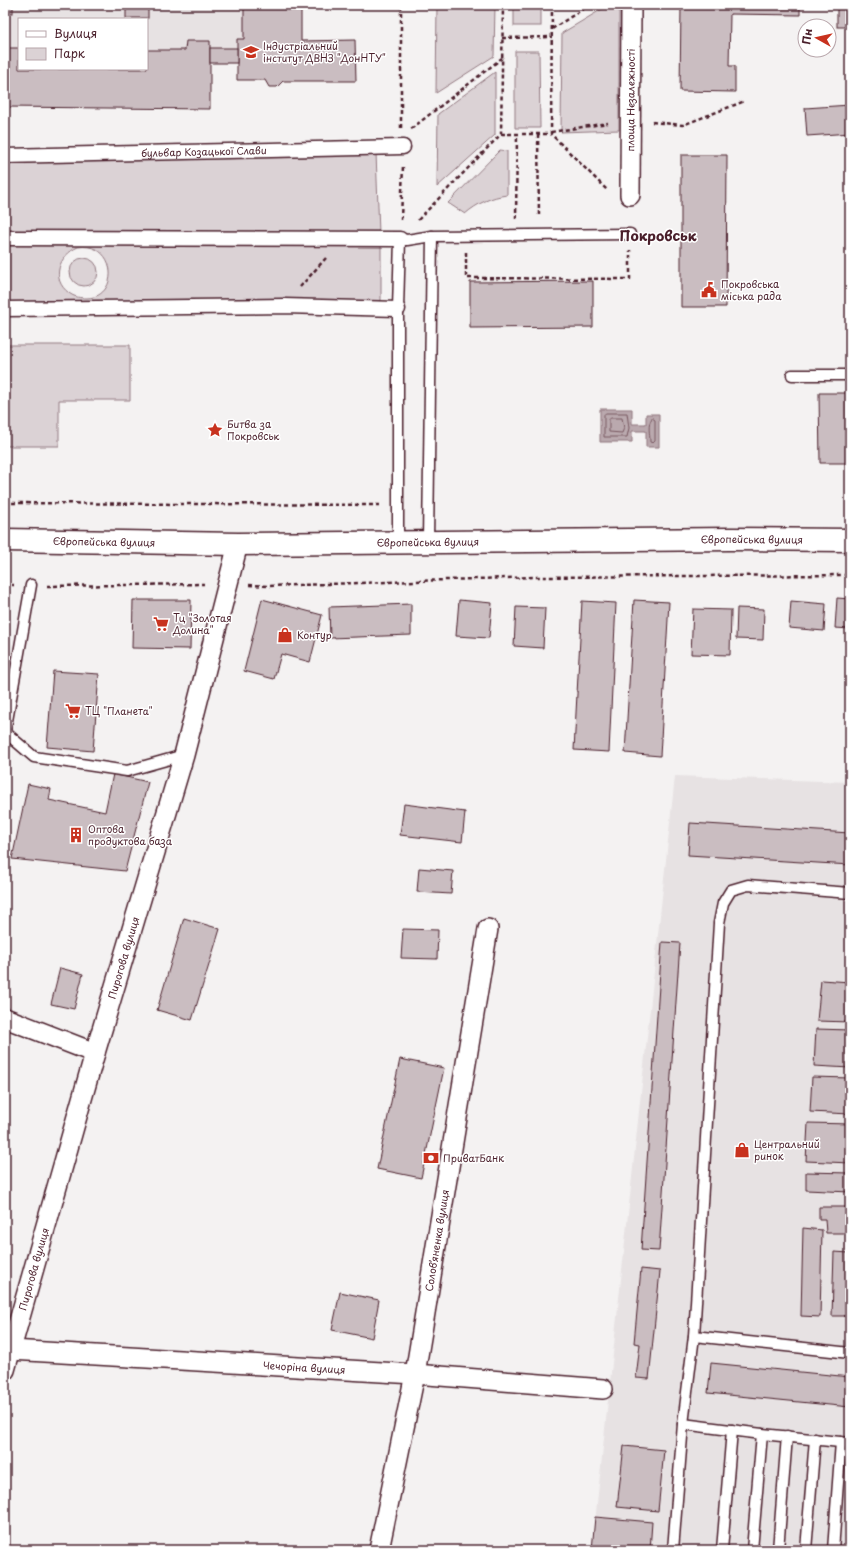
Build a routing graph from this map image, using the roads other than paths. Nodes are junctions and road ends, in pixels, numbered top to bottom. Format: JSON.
{"nodes":[{"id":1,"x":631,"y":5,"type":"edge"},
{"id":2,"x":402,"y":142,"type":"road end"},
{"id":3,"x":5,"y":156,"type":"edge"},
{"id":4,"x":630,"y":195,"type":"dead end"},
{"id":5,"x":630,"y":234,"type":"road end"},
{"id":6,"x":432,"y":236,"type":"junction"},
{"id":7,"x":5,"y":238,"type":"edge"},
{"id":8,"x":400,"y":239,"type":"junction"},
{"id":9,"x":5,"y":309,"type":"edge"},
{"id":10,"x":398,"y":309,"type":"junction"},
{"id":11,"x":850,"y":375,"type":"edge"},
{"id":12,"x":792,"y":376,"type":"dead end"},
{"id":13,"x":5,"y":540,"type":"edge"},
{"id":14,"x":850,"y":540,"type":"edge"},
{"id":15,"x":398,"y":541,"type":"junction"},
{"id":16,"x":428,"y":541,"type":"junction"},
{"id":17,"x":238,"y":544,"type":"junction"},
{"id":18,"x":31,"y":585,"type":"road end"},
{"id":19,"x":5,"y":732,"type":"edge"},
{"id":20,"x":184,"y":755,"type":"junction"},
{"id":21,"x":850,"y":893,"type":"edge"},
{"id":22,"x":488,"y":929,"type":"dead end"},
{"id":23,"x":5,"y":1018,"type":"edge"},
{"id":24,"x":95,"y":1053,"type":"junction"},
{"id":25,"x":694,"y":1336,"type":"junction"},
{"id":26,"x":8,"y":1349,"type":"edge"},
{"id":27,"x":850,"y":1353,"type":"edge"},
{"id":28,"x":5,"y":1370,"type":"edge"},
{"id":29,"x":415,"y":1374,"type":"junction"},
{"id":30,"x":603,"y":1389,"type":"dead end"},
{"id":31,"x":683,"y":1424,"type":"junction"},
{"id":32,"x":732,"y":1430,"type":"junction"},
{"id":33,"x":762,"y":1434,"type":"junction"},
{"id":34,"x":787,"y":1436,"type":"junction"},
{"id":35,"x":815,"y":1439,"type":"junction"},
{"id":36,"x":846,"y":1442,"type":"edge"},
{"id":37,"x":379,"y":1550,"type":"edge"},
{"id":38,"x":673,"y":1550,"type":"edge"},
{"id":39,"x":722,"y":1550,"type":"edge"},
{"id":40,"x":752,"y":1550,"type":"edge"},
{"id":41,"x":778,"y":1550,"type":"edge"},
{"id":42,"x":806,"y":1550,"type":"edge"},
{"id":43,"x":833,"y":1550,"type":"edge"}],
"edges":[{"from":1,"to":4,"type":"street","name":"площа Незалежності"},
{"from":2,"to":3,"type":"street","name":"бульвар Козацької Слави"},
{"from":5,"to":6,"type":"lane"},
{"from":6,"to":8,"type":"lane"},
{"from":6,"to":16,"type":"lane"},
{"from":7,"to":8,"type":"street"},
{"from":8,"to":10,"type":"lane"},
{"from":9,"to":10,"type":"street"},
{"from":10,"to":15,"type":"lane"},
{"from":11,"to":12,"type":"lane"},
{"from":13,"to":17,"type":"street","name":"Європейська вулиця"},
{"from":14,"to":16,"type":"street","name":"Європейська вулиця"},
{"from":15,"to":16,"type":"street","name":"Європейська вулиця"},
{"from":15,"to":17,"type":"street","name":"Європейська вулиця"},
{"from":17,"to":20,"type":"street","name":"Пирогова вулиця"},
{"from":18,"to":19,"type":"lane"},
{"from":19,"to":20,"type":"lane"},
{"from":20,"to":24,"type":"street","name":"Пирогова вулиця"},
{"from":21,"to":25,"type":"lane"},
{"from":22,"to":29,"type":"street","name":"Солов’яненка вулиця"},
{"from":23,"to":24,"type":"street"},
{"from":24,"to":26,"type":"street","name":"Пирогова вулиця"},
{"from":25,"to":27,"type":"lane"},
{"from":25,"to":31,"type":"lane"},
{"from":26,"to":28,"type":"street","name":"Пирогова вулиця"},
{"from":26,"to":29,"type":"street","name":"Чечоріна вулиця"},
{"from":29,"to":30,"type":"street","name":"Чечоріна вулиця"},
{"from":29,"to":37,"type":"street","name":"Солов’яненка вулиця"},
{"from":31,"to":32,"type":"lane"},
{"from":31,"to":38,"type":"lane"},
{"from":32,"to":33,"type":"lane"},
{"from":32,"to":39,"type":"lane"},
{"from":33,"to":34,"type":"lane"},
{"from":33,"to":40,"type":"lane"},
{"from":34,"to":35,"type":"lane"},
{"from":34,"to":41,"type":"lane"},
{"from":35,"to":36,"type":"lane"},
{"from":35,"to":42,"type":"lane"},
{"from":36,"to":43,"type":"lane"}]}
